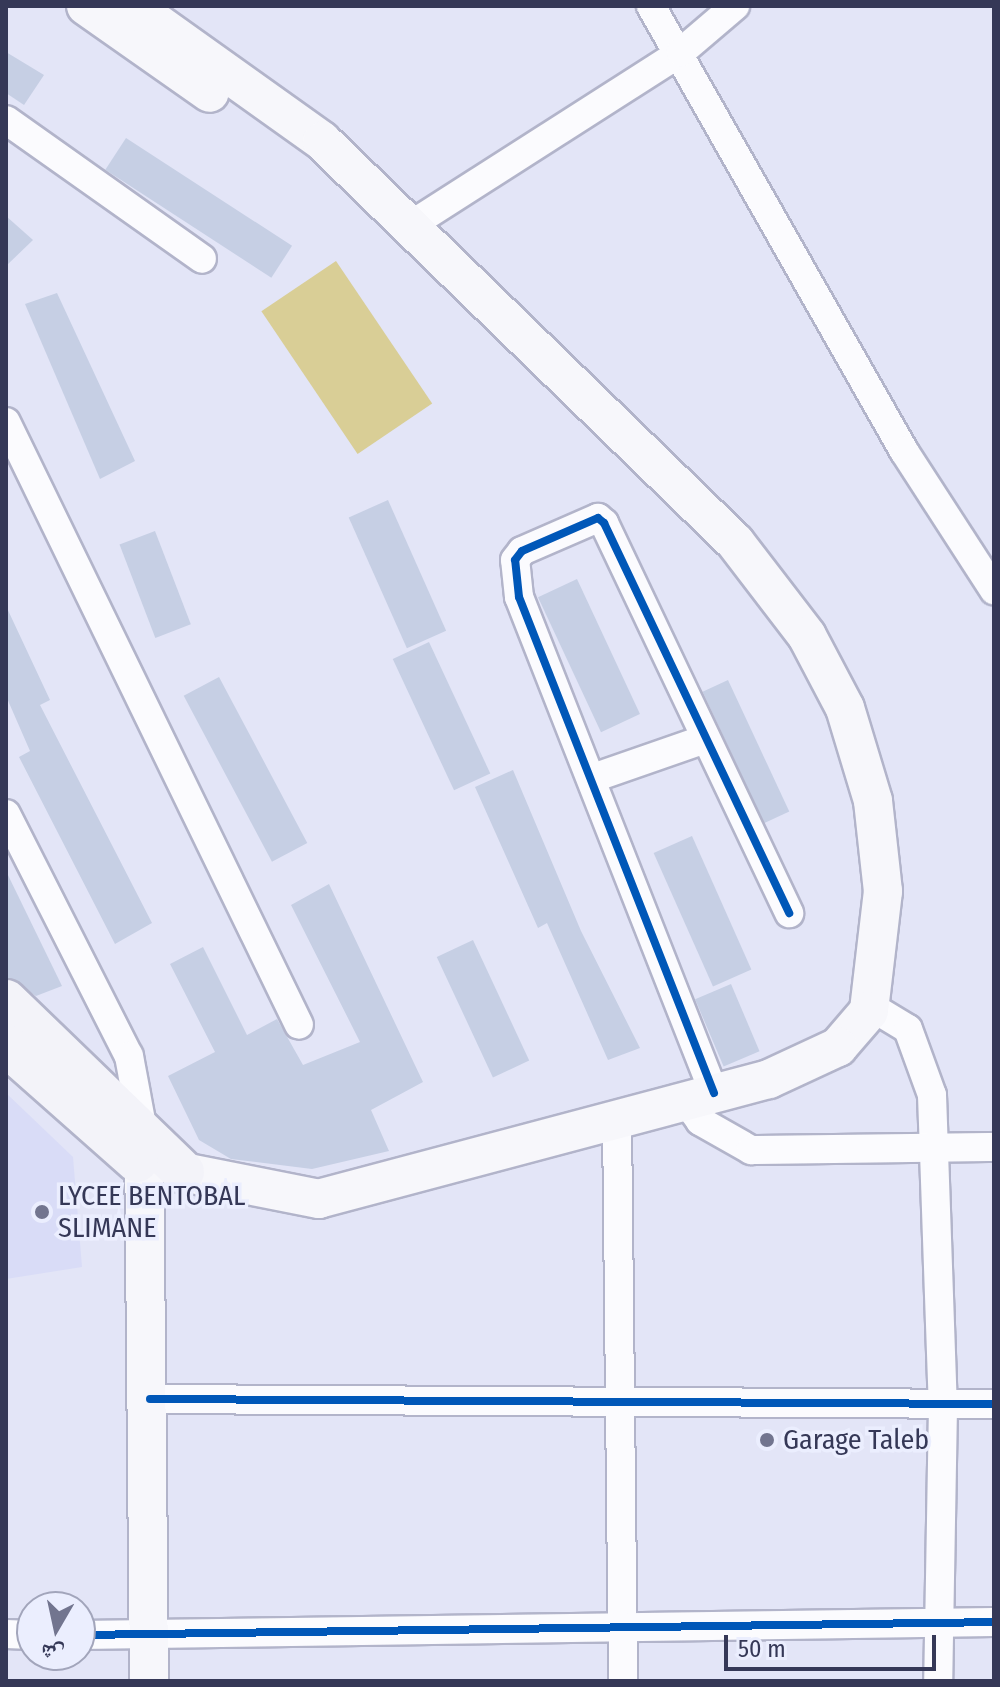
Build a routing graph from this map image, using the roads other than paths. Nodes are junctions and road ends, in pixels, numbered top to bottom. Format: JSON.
{"nodes":[{"id":1,"x":86,"y":6,"type":"edge"},
{"id":2,"x":133,"y":6,"type":"edge"},
{"id":3,"x":651,"y":6,"type":"edge"},
{"id":4,"x":735,"y":6,"type":"edge"},
{"id":5,"x":681,"y":52,"type":"junction"},
{"id":6,"x":6,"y":120,"type":"edge"},
{"id":7,"x":353,"y":178,"type":"junction"},
{"id":8,"x":411,"y":225,"type":"junction"},
{"id":9,"x":202,"y":259,"type":"dead end"},
{"id":10,"x":6,"y":422,"type":"edge"},
{"id":11,"x":986,"y":560,"type":"edge"},
{"id":12,"x":994,"y":590,"type":"edge"},
{"id":13,"x":702,"y":740,"type":"junction"},
{"id":14,"x":593,"y":778,"type":"junction"},
{"id":15,"x":6,"y":814,"type":"edge"},
{"id":16,"x":789,"y":913,"type":"dead end"},
{"id":17,"x":6,"y":1001,"type":"edge"},
{"id":18,"x":870,"y":1006,"type":"junction"},
{"id":19,"x":299,"y":1025,"type":"dead end"},
{"id":20,"x":6,"y":1045,"type":"edge"},
{"id":21,"x":699,"y":1097,"type":"junction"},
{"id":22,"x":617,"y":1118,"type":"junction"},
{"id":23,"x":937,"y":1147,"type":"junction"},
{"id":24,"x":994,"y":1147,"type":"edge"},
{"id":25,"x":142,"y":1150,"type":"junction"},
{"id":26,"x":183,"y":1172,"type":"joint"},
{"id":27,"x":150,"y":1399,"type":"junction"},
{"id":28,"x":619,"y":1402,"type":"junction"},
{"id":29,"x":994,"y":1404,"type":"edge"},
{"id":30,"x":943,"y":1406,"type":"junction"},
{"id":31,"x":936,"y":1620,"type":"junction"},
{"id":32,"x":994,"y":1622,"type":"edge"},
{"id":33,"x":624,"y":1633,"type":"junction"},
{"id":34,"x":96,"y":1635,"type":"edge"},
{"id":35,"x":151,"y":1635,"type":"junction"},
{"id":36,"x":149,"y":1681,"type":"edge"},
{"id":37,"x":623,"y":1681,"type":"edge"},
{"id":38,"x":938,"y":1681,"type":"edge"}],
"edges":[{"from":1,"to":7,"type":"main road"},
{"from":2,"to":7,"type":"main road"},
{"from":3,"to":5,"type":"street"},
{"from":4,"to":5,"type":"street"},
{"from":5,"to":8,"type":"street"},
{"from":5,"to":11,"type":"street"},
{"from":6,"to":9,"type":"street"},
{"from":7,"to":8,"type":"main road"},
{"from":8,"to":18,"type":"main road"},
{"from":10,"to":19,"type":"street"},
{"from":11,"to":12,"type":"street"},
{"from":13,"to":14,"type":"street"},
{"from":13,"to":14,"type":"street"},
{"from":13,"to":16,"type":"street"},
{"from":14,"to":21,"type":"street"},
{"from":15,"to":25,"type":"street"},
{"from":17,"to":25,"type":"main road"},
{"from":18,"to":21,"type":"main road"},
{"from":18,"to":23,"type":"street"},
{"from":20,"to":25,"type":"main road"},
{"from":21,"to":22,"type":"main road"},
{"from":21,"to":23,"type":"street"},
{"from":22,"to":26,"type":"main road"},
{"from":22,"to":28,"type":"street"},
{"from":23,"to":24,"type":"street"},
{"from":23,"to":30,"type":"street"},
{"from":25,"to":26,"type":"main road"},
{"from":25,"to":27,"type":"main road"},
{"from":27,"to":28,"type":"street"},
{"from":27,"to":35,"type":"main road"},
{"from":28,"to":30,"type":"street"},
{"from":28,"to":33,"type":"street"},
{"from":29,"to":30,"type":"street"},
{"from":30,"to":31,"type":"street"},
{"from":31,"to":32,"type":"street"},
{"from":31,"to":33,"type":"street"},
{"from":31,"to":38,"type":"street"},
{"from":33,"to":35,"type":"street"},
{"from":33,"to":37,"type":"street"},
{"from":34,"to":35,"type":"street"},
{"from":35,"to":36,"type":"main road"}]}
